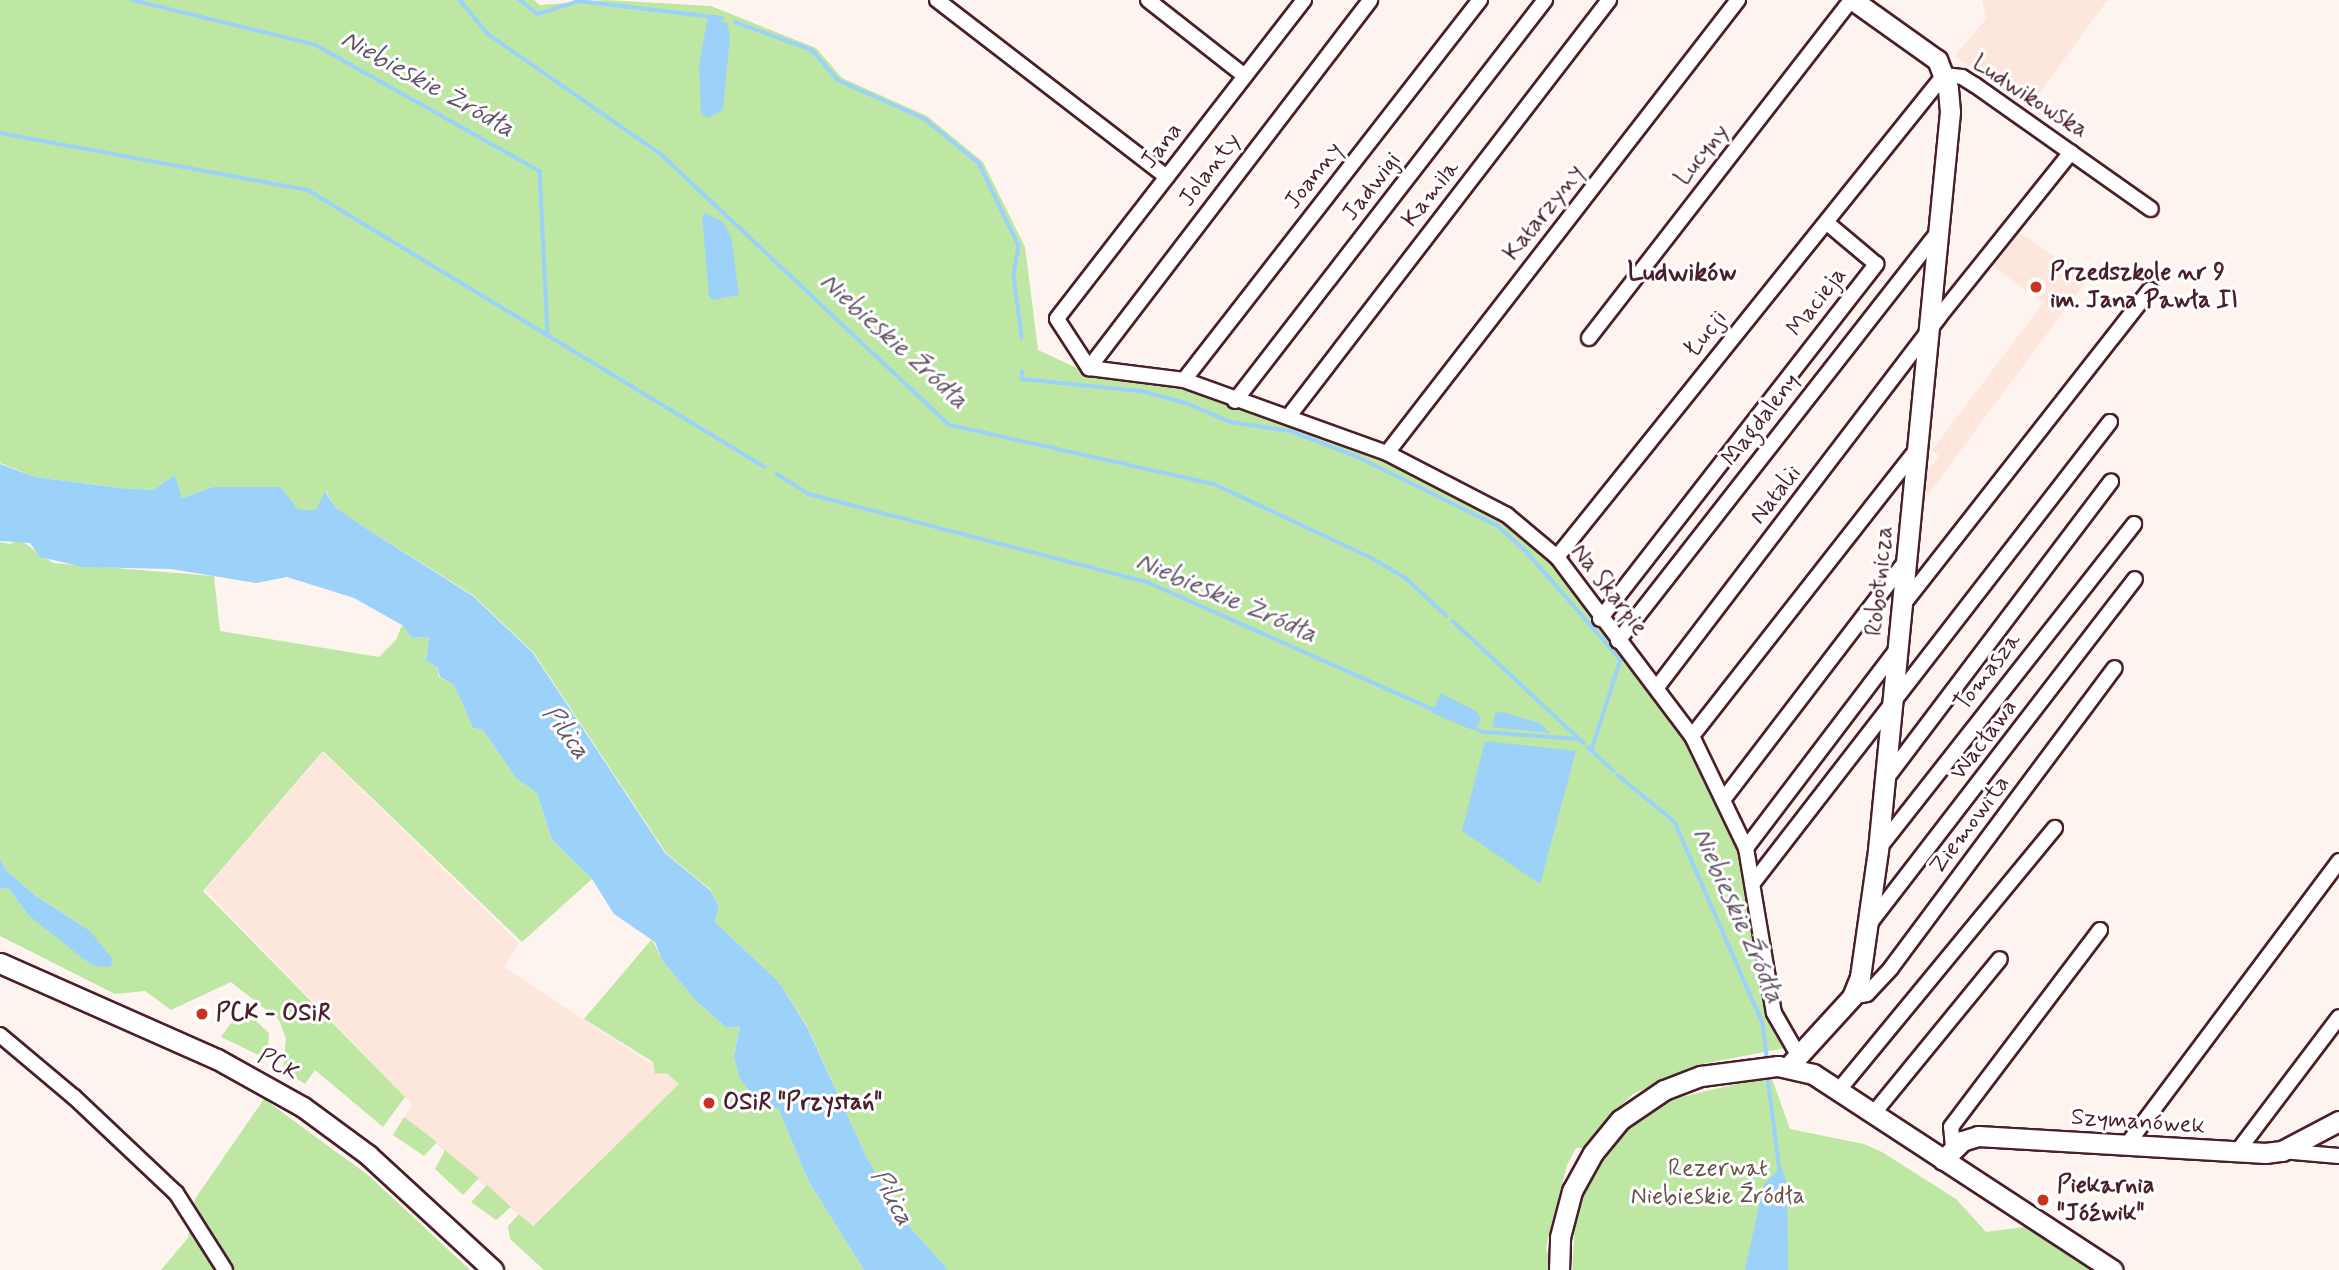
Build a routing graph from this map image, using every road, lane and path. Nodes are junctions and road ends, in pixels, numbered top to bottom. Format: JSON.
{"nodes":[{"id":1,"x":937,"y":0,"type":"edge"},
{"id":2,"x":1148,"y":0,"type":"edge"},
{"id":3,"x":1304,"y":0,"type":"edge"},
{"id":4,"x":1350,"y":0,"type":"edge"},
{"id":5,"x":1480,"y":0,"type":"edge"},
{"id":6,"x":1545,"y":0,"type":"edge"},
{"id":7,"x":1609,"y":0,"type":"edge"},
{"id":8,"x":1738,"y":0,"type":"edge"},
{"id":9,"x":1852,"y":0,"type":"edge"},
{"id":10,"x":1366,"y":5,"type":"edge"},
{"id":11,"x":1944,"y":75,"type":"junction"},
{"id":12,"x":1245,"y":76,"type":"junction"},
{"id":13,"x":2071,"y":152,"type":"junction"},
{"id":14,"x":1167,"y":177,"type":"junction"},
{"id":15,"x":2151,"y":209,"type":"dead end"},
{"id":16,"x":1826,"y":222,"type":"junction"},
{"id":17,"x":1941,"y":228,"type":"junction"},
{"id":18,"x":2150,"y":290,"type":"dead end"},
{"id":19,"x":1931,"y":331,"type":"junction"},
{"id":20,"x":1590,"y":338,"type":"dead end"},
{"id":21,"x":1089,"y":368,"type":"junction"},
{"id":22,"x":1184,"y":380,"type":"junction"},
{"id":23,"x":1235,"y":401,"type":"junction"},
{"id":24,"x":1289,"y":416,"type":"junction"},
{"id":25,"x":2110,"y":422,"type":"dead end"},
{"id":26,"x":1920,"y":445,"type":"junction"},
{"id":27,"x":1387,"y":453,"type":"junction"},
{"id":28,"x":2111,"y":481,"type":"dead end"},
{"id":29,"x":2134,"y":524,"type":"dead end"},
{"id":30,"x":1557,"y":557,"type":"junction"},
{"id":31,"x":1907,"y":560,"type":"junction"},
{"id":32,"x":2135,"y":579,"type":"dead end"},
{"id":33,"x":1902,"y":606,"type":"junction"},
{"id":34,"x":1600,"y":619,"type":"junction"},
{"id":35,"x":1618,"y":640,"type":"junction"},
{"id":36,"x":1898,"y":648,"type":"junction"},
{"id":37,"x":2115,"y":668,"type":"dead end"},
{"id":38,"x":1658,"y":685,"type":"junction"},
{"id":39,"x":1892,"y":705,"type":"junction"},
{"id":40,"x":1692,"y":736,"type":"junction"},
{"id":41,"x":1885,"y":780,"type":"junction"},
{"id":42,"x":1723,"y":800,"type":"junction"},
{"id":43,"x":2055,"y":828,"type":"dead end"},
{"id":44,"x":1746,"y":848,"type":"junction"},
{"id":45,"x":1878,"y":850,"type":"junction"},
{"id":46,"x":2339,"y":861,"type":"edge"},
{"id":47,"x":1753,"y":883,"type":"junction"},
{"id":48,"x":1867,"y":927,"type":"junction"},
{"id":49,"x":2100,"y":930,"type":"dead end"},
{"id":50,"x":2000,"y":959,"type":"dead end"},
{"id":51,"x":0,"y":963,"type":"edge"},
{"id":52,"x":1852,"y":996,"type":"junction"},
{"id":53,"x":2339,"y":1017,"type":"edge"},
{"id":54,"x":0,"y":1035,"type":"edge"},
{"id":55,"x":1793,"y":1060,"type":"junction"},
{"id":56,"x":1838,"y":1091,"type":"junction"},
{"id":57,"x":1873,"y":1114,"type":"junction"},
{"id":58,"x":2339,"y":1121,"type":"edge"},
{"id":59,"x":2126,"y":1146,"type":"junction"},
{"id":60,"x":2282,"y":1151,"type":"junction"},
{"id":61,"x":2237,"y":1152,"type":"junction"},
{"id":62,"x":1948,"y":1154,"type":"junction"},
{"id":63,"x":2339,"y":1156,"type":"edge"},
{"id":64,"x":225,"y":1270,"type":"edge"},
{"id":65,"x":494,"y":1270,"type":"edge"},
{"id":66,"x":1559,"y":1270,"type":"edge"},
{"id":67,"x":2112,"y":1270,"type":"edge"}],
"edges":[{"from":1,"to":14,"type":"street"},
{"from":2,"to":12,"type":"street"},
{"from":3,"to":12,"type":"street","name":"Jana"},
{"from":4,"to":10,"type":"street"},
{"from":5,"to":22,"type":"street","name":"Joanny"},
{"from":6,"to":23,"type":"street","name":"Jadwigi"},
{"from":7,"to":24,"type":"street","name":"Kamila"},
{"from":8,"to":27,"type":"street","name":"Katarzyny"},
{"from":9,"to":11,"type":"street","name":"Ludwikowska"},
{"from":9,"to":20,"type":"street","name":"Lucyny"},
{"from":10,"to":21,"type":"street","name":"Jolanty"},
{"from":11,"to":13,"type":"street","name":"Ludwikowska"},
{"from":11,"to":16,"type":"street","name":"Łucji"},
{"from":11,"to":17,"type":"street","name":"Robotnicza"},
{"from":12,"to":14,"type":"street","name":"Jana"},
{"from":13,"to":15,"type":"street","name":"Ludwikowska"},
{"from":13,"to":19,"type":"street","name":"Natalii"},
{"from":14,"to":21,"type":"street","name":"Jana"},
{"from":16,"to":30,"type":"street","name":"Łucji"},
{"from":16,"to":34,"type":"street","name":"Macieja"},
{"from":17,"to":19,"type":"street","name":"Robotnicza"},
{"from":17,"to":35,"type":"street","name":"Magdaleny"},
{"from":18,"to":33,"type":"street"},
{"from":19,"to":26,"type":"street","name":"Robotnicza"},
{"from":19,"to":38,"type":"street","name":"Natalii"},
{"from":21,"to":22,"type":"street","name":"Na Skarpie"},
{"from":22,"to":23,"type":"street","name":"Na Skarpie"},
{"from":23,"to":24,"type":"street","name":"Na Skarpie"},
{"from":24,"to":27,"type":"street","name":"Na Skarpie"},
{"from":25,"to":39,"type":"street"},
{"from":26,"to":31,"type":"street","name":"Robotnicza"},
{"from":26,"to":40,"type":"street"},
{"from":27,"to":30,"type":"street","name":"Na Skarpie"},
{"from":28,"to":41,"type":"street"},
{"from":29,"to":45,"type":"street","name":"Tomasza"},
{"from":30,"to":34,"type":"street","name":"Na Skarpie"},
{"from":31,"to":33,"type":"street","name":"Robotnicza"},
{"from":31,"to":42,"type":"street"},
{"from":32,"to":48,"type":"street","name":"Wacława"},
{"from":33,"to":36,"type":"street","name":"Robotnicza"},
{"from":34,"to":35,"type":"street","name":"Na Skarpie"},
{"from":35,"to":38,"type":"street","name":"Na Skarpie"},
{"from":36,"to":39,"type":"street","name":"Robotnicza"},
{"from":36,"to":44,"type":"street"},
{"from":37,"to":52,"type":"street","name":"Ziemowita"},
{"from":38,"to":40,"type":"street","name":"Na Skarpie"},
{"from":39,"to":41,"type":"street","name":"Robotnicza"},
{"from":39,"to":47,"type":"street"},
{"from":40,"to":42,"type":"street","name":"Na Skarpie"},
{"from":41,"to":45,"type":"street","name":"Robotnicza"},
{"from":42,"to":44,"type":"street","name":"Na Skarpie"},
{"from":43,"to":56,"type":"street"},
{"from":44,"to":47,"type":"street","name":"Na Skarpie"},
{"from":45,"to":48,"type":"street","name":"Robotnicza"},
{"from":46,"to":59,"type":"street"},
{"from":47,"to":55,"type":"street","name":"Na Skarpie"},
{"from":48,"to":52,"type":"street","name":"Robotnicza"},
{"from":49,"to":62,"type":"street"},
{"from":50,"to":57,"type":"street"},
{"from":51,"to":65,"type":"street","name":"PCK"},
{"from":52,"to":55,"type":"street"},
{"from":53,"to":61,"type":"street"},
{"from":54,"to":64,"type":"street"},
{"from":55,"to":56,"type":"street"},
{"from":55,"to":66,"type":"street"},
{"from":56,"to":57,"type":"street"},
{"from":57,"to":62,"type":"street"},
{"from":58,"to":60,"type":"street"},
{"from":59,"to":61,"type":"street","name":"Szymanówek"},
{"from":59,"to":62,"type":"street","name":"Szymanówek"},
{"from":60,"to":61,"type":"street","name":"Szymanówek"},
{"from":60,"to":63,"type":"street","name":"Szymanówek"},
{"from":62,"to":67,"type":"street"}]}
